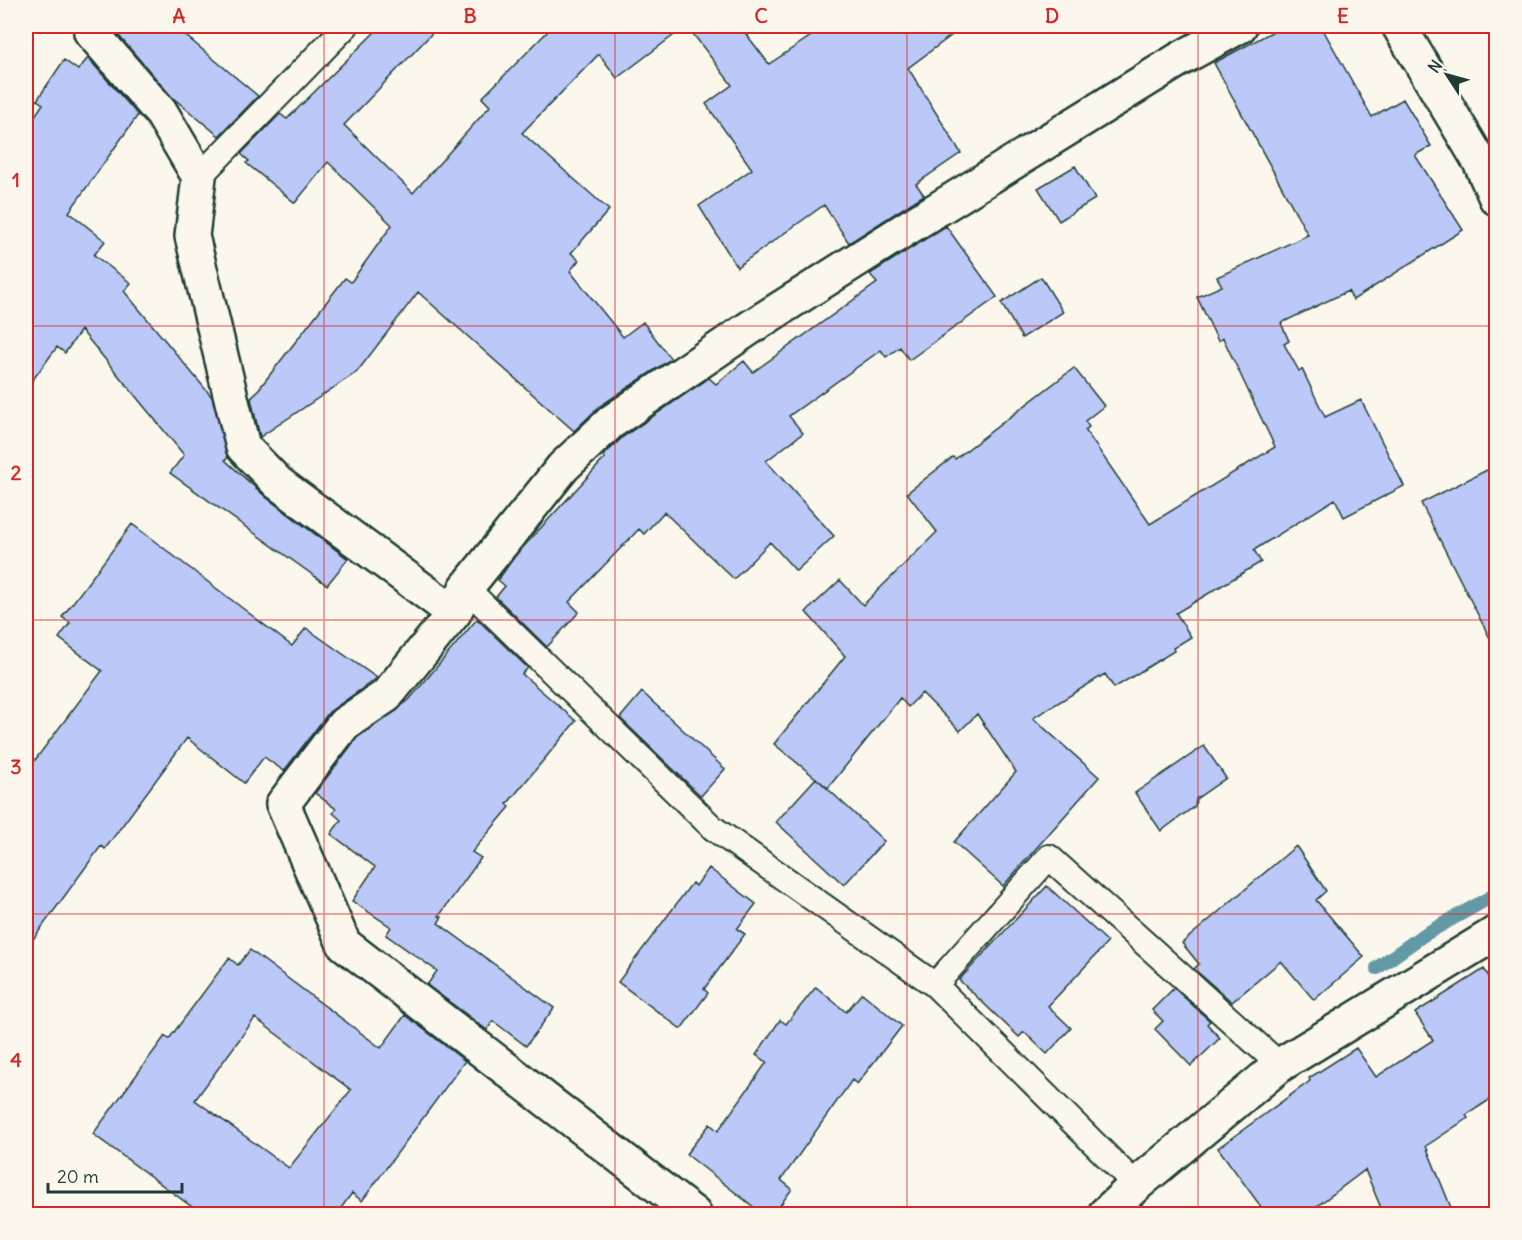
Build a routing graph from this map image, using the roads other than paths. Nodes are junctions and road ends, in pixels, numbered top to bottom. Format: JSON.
{"nodes":[{"id":1,"x":92,"y":26,"type":"edge"},
{"id":2,"x":346,"y":26,"type":"edge"},
{"id":3,"x":1240,"y":26,"type":"edge"},
{"id":4,"x":1399,"y":26,"type":"edge"},
{"id":5,"x":1488,"y":158,"type":"edge"},
{"id":6,"x":199,"y":177,"type":"junction"},
{"id":7,"x":1497,"y":198,"type":"edge"},
{"id":8,"x":460,"y":601,"type":"junction"},
{"id":9,"x":1497,"y":933,"type":"edge"},
{"id":10,"x":935,"y":985,"type":"junction"},
{"id":11,"x":1280,"y":1065,"type":"junction"},
{"id":12,"x":1136,"y":1185,"type":"junction"},
{"id":13,"x":694,"y":1215,"type":"edge"},
{"id":14,"x":1105,"y":1215,"type":"edge"}],
"edges":[{"from":1,"to":6,"type":"street"},
{"from":2,"to":6,"type":"lane"},
{"from":3,"to":8,"type":"street"},
{"from":4,"to":5,"type":"street"},
{"from":5,"to":7,"type":"street"},
{"from":6,"to":8,"type":"street"},
{"from":8,"to":10,"type":"lane"},
{"from":8,"to":13,"type":"street"},
{"from":9,"to":11,"type":"street"},
{"from":10,"to":11,"type":"lane"},
{"from":10,"to":12,"type":"lane"},
{"from":11,"to":12,"type":"street"},
{"from":12,"to":14,"type":"street"}]}
